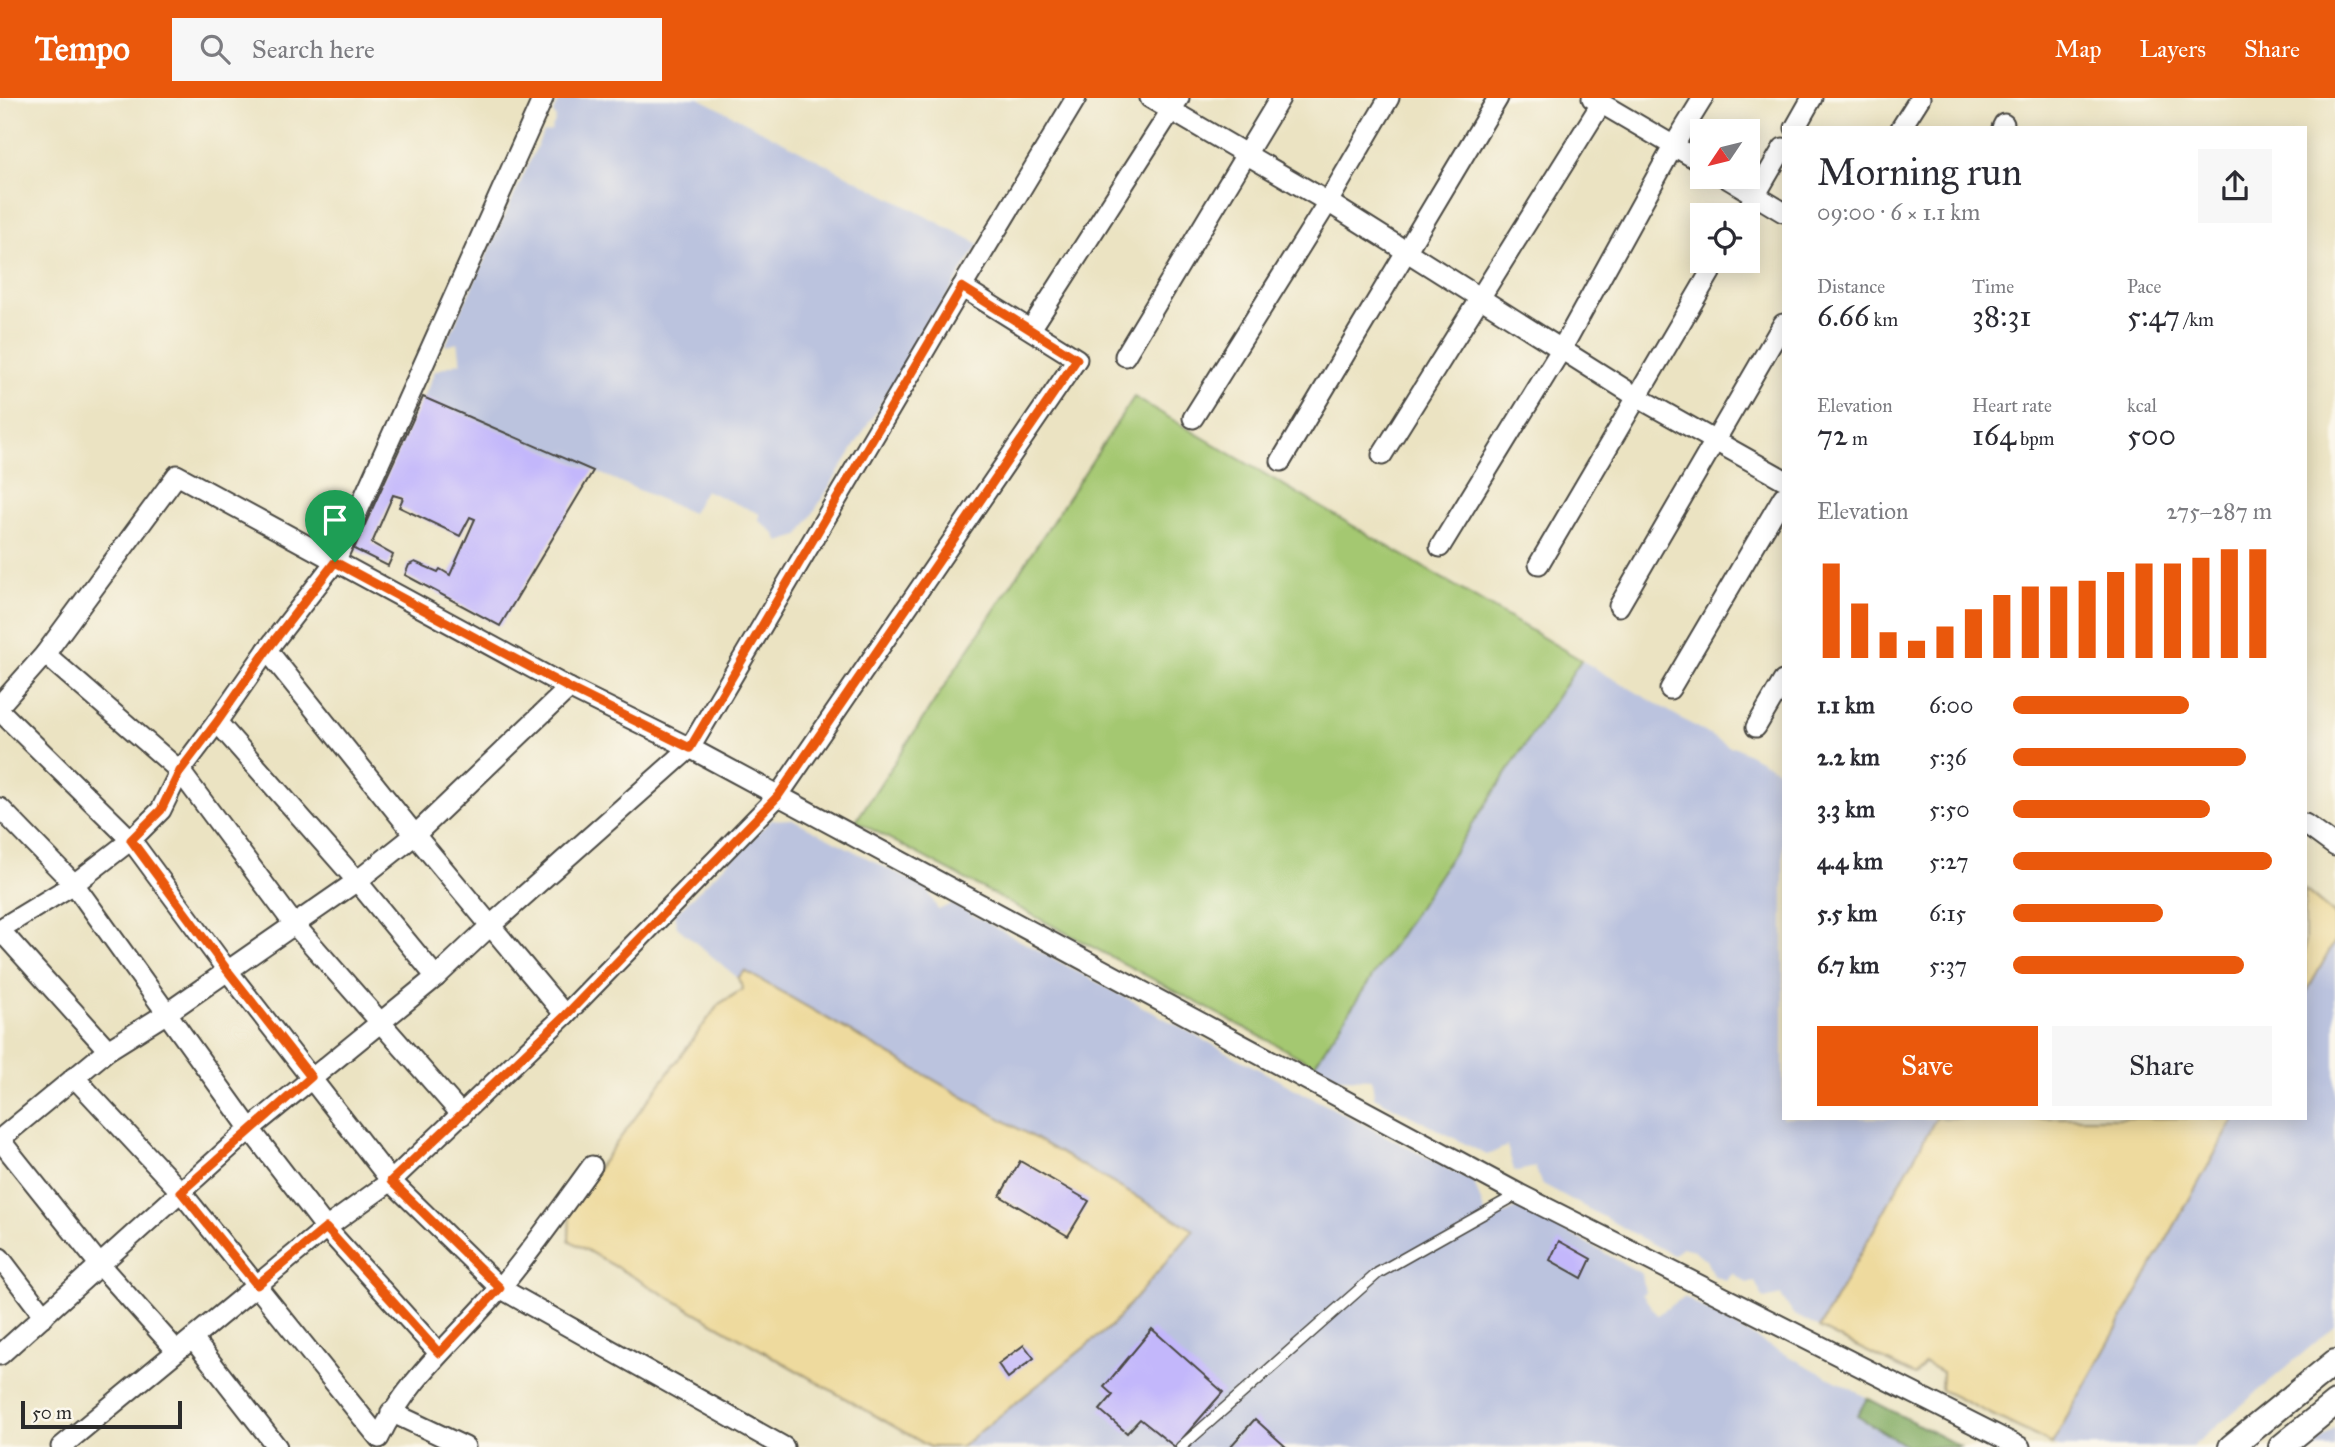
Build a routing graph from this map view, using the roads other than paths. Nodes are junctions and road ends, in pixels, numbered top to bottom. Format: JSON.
{"nodes":[{"id":1,"x":543,"y":98,"type":"edge"},
{"id":2,"x":1076,"y":98,"type":"edge"},
{"id":3,"x":1150,"y":98,"type":"edge"},
{"id":4,"x":1280,"y":98,"type":"edge"},
{"id":5,"x":1389,"y":98,"type":"edge"},
{"id":6,"x":1498,"y":98,"type":"edge"},
{"id":7,"x":1703,"y":98,"type":"edge"},
{"id":8,"x":1812,"y":98,"type":"edge"},
{"id":9,"x":1920,"y":98,"type":"edge"},
{"id":10,"x":1596,"y":101,"type":"edge"},
{"id":11,"x":1175,"y":104,"type":"edge"},
{"id":12,"x":1796,"y":126,"type":"edge"},
{"id":13,"x":1902,"y":126,"type":"edge"},
{"id":14,"x":1674,"y":145,"type":"junction"},
{"id":15,"x":1782,"y":150,"type":"edge"},
{"id":16,"x":1246,"y":155,"type":"junction"},
{"id":17,"x":1690,"y":155,"type":"edge"},
{"id":18,"x":1745,"y":189,"type":"edge"},
{"id":19,"x":1756,"y":196,"type":"junction"},
{"id":20,"x":1328,"y":202,"type":"junction"},
{"id":21,"x":1752,"y":203,"type":"edge"},
{"id":22,"x":1782,"y":211,"type":"edge"},
{"id":23,"x":1406,"y":253,"type":"junction"},
{"id":24,"x":1710,"y":273,"type":"edge"},
{"id":25,"x":962,"y":287,"type":"junction"},
{"id":26,"x":1479,"y":297,"type":"junction"},
{"id":27,"x":1782,"y":326,"type":"edge"},
{"id":28,"x":1031,"y":329,"type":"junction"},
{"id":29,"x":1561,"y":350,"type":"junction"},
{"id":30,"x":1125,"y":356,"type":"dead end"},
{"id":31,"x":1637,"y":397,"type":"junction"},
{"id":32,"x":1193,"y":418,"type":"dead end"},
{"id":33,"x":1714,"y":441,"type":"junction"},
{"id":34,"x":1382,"y":455,"type":"dead end"},
{"id":35,"x":1281,"y":461,"type":"dead end"},
{"id":36,"x":1782,"y":478,"type":"edge"},
{"id":37,"x":1782,"y":499,"type":"edge"},
{"id":38,"x":1440,"y":547,"type":"dead end"},
{"id":39,"x":335,"y":562,"type":"junction"},
{"id":40,"x":1539,"y":564,"type":"dead end"},
{"id":41,"x":1619,"y":607,"type":"dead end"},
{"id":42,"x":267,"y":650,"type":"junction"},
{"id":43,"x":45,"y":654,"type":"junction"},
{"id":44,"x":1782,"y":683,"type":"edge"},
{"id":45,"x":569,"y":688,"type":"junction"},
{"id":46,"x":1671,"y":689,"type":"dead end"},
{"id":47,"x":0,"y":705,"type":"edge"},
{"id":48,"x":0,"y":711,"type":"edge"},
{"id":49,"x":217,"y":722,"type":"junction"},
{"id":50,"x":1756,"y":727,"type":"dead end"},
{"id":51,"x":690,"y":748,"type":"junction"},
{"id":52,"x":180,"y":771,"type":"junction"},
{"id":53,"x":778,"y":796,"type":"junction"},
{"id":54,"x":0,"y":808,"type":"edge"},
{"id":55,"x":2307,"y":825,"type":"edge"},
{"id":56,"x":415,"y":835,"type":"junction"},
{"id":57,"x":131,"y":840,"type":"junction"},
{"id":58,"x":2335,"y":846,"type":"edge"},
{"id":59,"x":357,"y":881,"type":"junction"},
{"id":60,"x":74,"y":884,"type":"junction"},
{"id":61,"x":293,"y":923,"type":"junction"},
{"id":62,"x":490,"y":926,"type":"junction"},
{"id":63,"x":0,"y":930,"type":"edge"},
{"id":64,"x":227,"y":970,"type":"junction"},
{"id":65,"x":436,"y":977,"type":"junction"},
{"id":66,"x":167,"y":1013,"type":"junction"},
{"id":67,"x":565,"y":1016,"type":"junction"},
{"id":68,"x":380,"y":1022,"type":"junction"},
{"id":69,"x":108,"y":1050,"type":"junction"},
{"id":70,"x":74,"y":1077,"type":"junction"},
{"id":71,"x":311,"y":1077,"type":"junction"},
{"id":72,"x":462,"y":1115,"type":"junction"},
{"id":73,"x":250,"y":1129,"type":"junction"},
{"id":74,"x":0,"y":1140,"type":"edge"},
{"id":75,"x":592,"y":1166,"type":"dead end"},
{"id":76,"x":391,"y":1181,"type":"junction"},
{"id":77,"x":181,"y":1192,"type":"junction"},
{"id":78,"x":1519,"y":1194,"type":"junction"},
{"id":79,"x":326,"y":1228,"type":"junction"},
{"id":80,"x":0,"y":1258,"type":"edge"},
{"id":81,"x":99,"y":1264,"type":"junction"},
{"id":82,"x":257,"y":1285,"type":"junction"},
{"id":83,"x":500,"y":1288,"type":"junction"},
{"id":84,"x":44,"y":1316,"type":"junction"},
{"id":85,"x":193,"y":1339,"type":"junction"},
{"id":86,"x":176,"y":1350,"type":"junction"},
{"id":87,"x":439,"y":1353,"type":"junction"},
{"id":88,"x":0,"y":1355,"type":"edge"},
{"id":89,"x":2335,"y":1362,"type":"edge"},
{"id":90,"x":2335,"y":1403,"type":"edge"},
{"id":91,"x":391,"y":1412,"type":"junction"},
{"id":92,"x":61,"y":1447,"type":"edge"},
{"id":93,"x":277,"y":1447,"type":"edge"},
{"id":94,"x":465,"y":1447,"type":"edge"},
{"id":95,"x":784,"y":1447,"type":"edge"},
{"id":96,"x":1181,"y":1447,"type":"edge"},
{"id":97,"x":2020,"y":1447,"type":"edge"},
{"id":98,"x":2231,"y":1447,"type":"edge"},
{"id":99,"x":2280,"y":1447,"type":"edge"}],
"edges":[{"from":1,"to":39,"type":"street"},
{"from":2,"to":25,"type":"street"},
{"from":3,"to":11,"type":"street"},
{"from":4,"to":16,"type":"street"},
{"from":5,"to":20,"type":"street"},
{"from":6,"to":23,"type":"street"},
{"from":7,"to":14,"type":"street"},
{"from":8,"to":12,"type":"street"},
{"from":9,"to":13,"type":"street"},
{"from":10,"to":14,"type":"street"},
{"from":10,"to":26,"type":"street"},
{"from":11,"to":16,"type":"street"},
{"from":11,"to":28,"type":"street"},
{"from":14,"to":17,"type":"street"},
{"from":14,"to":29,"type":"street"},
{"from":15,"to":19,"type":"street"},
{"from":16,"to":20,"type":"street"},
{"from":16,"to":30,"type":"street"},
{"from":18,"to":19,"type":"street"},
{"from":19,"to":21,"type":"street"},
{"from":19,"to":22,"type":"street"},
{"from":20,"to":23,"type":"street"},
{"from":20,"to":32,"type":"street"},
{"from":23,"to":26,"type":"street"},
{"from":23,"to":35,"type":"street"},
{"from":24,"to":31,"type":"street"},
{"from":25,"to":28,"type":"street"},
{"from":25,"to":51,"type":"street"},
{"from":26,"to":29,"type":"street"},
{"from":26,"to":34,"type":"street"},
{"from":27,"to":33,"type":"street"},
{"from":28,"to":53,"type":"street"},
{"from":29,"to":31,"type":"street"},
{"from":29,"to":38,"type":"street"},
{"from":31,"to":33,"type":"street"},
{"from":31,"to":40,"type":"street"},
{"from":33,"to":36,"type":"street"},
{"from":33,"to":41,"type":"street"},
{"from":37,"to":46,"type":"street"},
{"from":39,"to":42,"type":"street"},
{"from":39,"to":43,"type":"street"},
{"from":39,"to":45,"type":"street"},
{"from":42,"to":49,"type":"street"},
{"from":42,"to":56,"type":"street"},
{"from":43,"to":47,"type":"street"},
{"from":43,"to":52,"type":"street"},
{"from":44,"to":50,"type":"street"},
{"from":45,"to":51,"type":"street"},
{"from":45,"to":56,"type":"street"},
{"from":48,"to":57,"type":"street"},
{"from":49,"to":52,"type":"street"},
{"from":49,"to":59,"type":"street"},
{"from":51,"to":53,"type":"street"},
{"from":51,"to":62,"type":"street"},
{"from":52,"to":57,"type":"street"},
{"from":52,"to":61,"type":"street"},
{"from":53,"to":67,"type":"street"},
{"from":53,"to":78,"type":"street"},
{"from":54,"to":60,"type":"street"},
{"from":55,"to":58,"type":"street"},
{"from":56,"to":59,"type":"street"},
{"from":56,"to":62,"type":"street"},
{"from":57,"to":60,"type":"street"},
{"from":57,"to":64,"type":"street"},
{"from":59,"to":61,"type":"street"},
{"from":59,"to":65,"type":"street"},
{"from":60,"to":63,"type":"street"},
{"from":60,"to":66,"type":"street"},
{"from":61,"to":64,"type":"street"},
{"from":61,"to":68,"type":"street"},
{"from":62,"to":65,"type":"street"},
{"from":62,"to":67,"type":"street"},
{"from":63,"to":69,"type":"street"},
{"from":64,"to":66,"type":"street"},
{"from":64,"to":71,"type":"street"},
{"from":65,"to":68,"type":"street"},
{"from":66,"to":69,"type":"street"},
{"from":66,"to":73,"type":"street"},
{"from":67,"to":72,"type":"street"},
{"from":68,"to":71,"type":"street"},
{"from":68,"to":72,"type":"street"},
{"from":69,"to":70,"type":"street"},
{"from":70,"to":74,"type":"street"},
{"from":70,"to":77,"type":"street"},
{"from":71,"to":73,"type":"street"},
{"from":71,"to":76,"type":"street"},
{"from":72,"to":76,"type":"street"},
{"from":73,"to":77,"type":"street"},
{"from":73,"to":79,"type":"street"},
{"from":74,"to":81,"type":"street"},
{"from":75,"to":83,"type":"street"},
{"from":76,"to":79,"type":"street"},
{"from":76,"to":83,"type":"street"},
{"from":77,"to":81,"type":"street"},
{"from":77,"to":82,"type":"street"},
{"from":78,"to":96,"type":"lane"},
{"from":78,"to":97,"type":"street"},
{"from":79,"to":82,"type":"street"},
{"from":79,"to":87,"type":"street"},
{"from":80,"to":84,"type":"street"},
{"from":81,"to":84,"type":"street"},
{"from":81,"to":86,"type":"street"},
{"from":82,"to":85,"type":"street"},
{"from":82,"to":91,"type":"street"},
{"from":83,"to":87,"type":"street"},
{"from":83,"to":95,"type":"street"},
{"from":84,"to":88,"type":"street"},
{"from":85,"to":86,"type":"street"},
{"from":85,"to":93,"type":"street"},
{"from":86,"to":92,"type":"street"},
{"from":87,"to":91,"type":"street"},
{"from":89,"to":98,"type":"street"},
{"from":90,"to":99,"type":"street"},
{"from":91,"to":94,"type":"street"}]}
